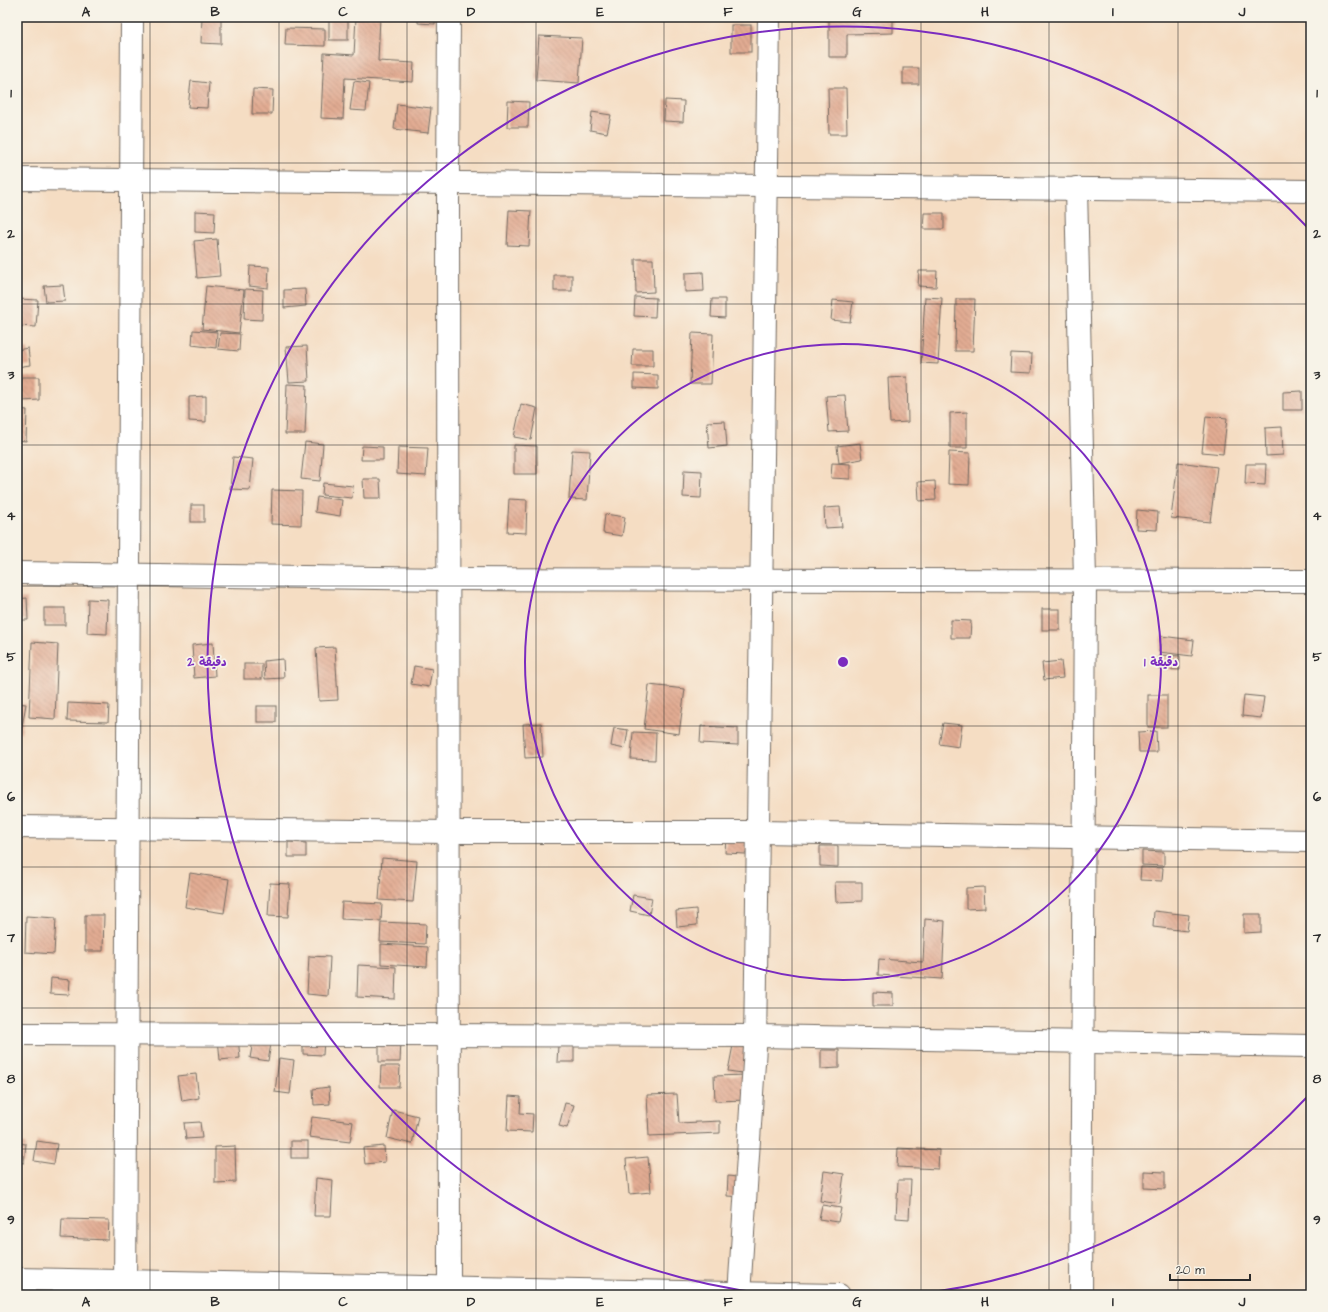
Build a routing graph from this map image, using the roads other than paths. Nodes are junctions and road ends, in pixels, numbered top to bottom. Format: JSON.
{"nodes":[{"id":1,"x":132,"y":17,"type":"edge"},
{"id":2,"x":449,"y":17,"type":"edge"},
{"id":3,"x":770,"y":17,"type":"edge"},
{"id":4,"x":17,"y":179,"type":"edge"},
{"id":5,"x":131,"y":180,"type":"junction"},
{"id":6,"x":448,"y":182,"type":"junction"},
{"id":7,"x":767,"y":185,"type":"junction"},
{"id":8,"x":1076,"y":188,"type":"junction"},
{"id":9,"x":1311,"y":190,"type":"edge"},
{"id":10,"x":17,"y":573,"type":"edge"},
{"id":11,"x":129,"y":574,"type":"junction"},
{"id":12,"x":448,"y":579,"type":"junction"},
{"id":13,"x":761,"y":579,"type":"junction"},
{"id":14,"x":1085,"y":580,"type":"junction"},
{"id":15,"x":1311,"y":581,"type":"edge"},
{"id":16,"x":17,"y":827,"type":"edge"},
{"id":17,"x":128,"y":828,"type":"junction"},
{"id":18,"x":448,"y":832,"type":"junction"},
{"id":19,"x":758,"y":832,"type":"junction"},
{"id":20,"x":1084,"y":838,"type":"junction"},
{"id":21,"x":1311,"y":842,"type":"edge"},
{"id":22,"x":17,"y":1034,"type":"edge"},
{"id":23,"x":127,"y":1035,"type":"junction"},
{"id":24,"x":448,"y":1036,"type":"junction"},
{"id":25,"x":755,"y":1036,"type":"junction"},
{"id":26,"x":1083,"y":1042,"type":"junction"},
{"id":27,"x":1311,"y":1046,"type":"edge"},
{"id":28,"x":17,"y":1279,"type":"edge"},
{"id":29,"x":126,"y":1288,"type":"edge"},
{"id":30,"x":449,"y":1291,"type":"edge"},
{"id":31,"x":739,"y":1294,"type":"edge"},
{"id":32,"x":839,"y":1295,"type":"edge"},
{"id":33,"x":1082,"y":1295,"type":"edge"}],
"edges":[{"from":1,"to":5,"type":"street"},
{"from":2,"to":6,"type":"street"},
{"from":3,"to":7,"type":"street"},
{"from":4,"to":5,"type":"street"},
{"from":5,"to":6,"type":"street"},
{"from":5,"to":11,"type":"street"},
{"from":6,"to":7,"type":"street"},
{"from":6,"to":12,"type":"street"},
{"from":7,"to":8,"type":"street"},
{"from":7,"to":13,"type":"street"},
{"from":8,"to":9,"type":"street"},
{"from":8,"to":14,"type":"street"},
{"from":10,"to":11,"type":"street"},
{"from":11,"to":12,"type":"street"},
{"from":11,"to":17,"type":"street"},
{"from":12,"to":13,"type":"street"},
{"from":12,"to":18,"type":"street"},
{"from":13,"to":14,"type":"street"},
{"from":13,"to":19,"type":"street"},
{"from":14,"to":15,"type":"street"},
{"from":14,"to":20,"type":"street"},
{"from":16,"to":17,"type":"street"},
{"from":17,"to":18,"type":"street"},
{"from":17,"to":23,"type":"street"},
{"from":18,"to":19,"type":"street"},
{"from":18,"to":24,"type":"street"},
{"from":19,"to":20,"type":"street"},
{"from":19,"to":25,"type":"street"},
{"from":20,"to":21,"type":"street"},
{"from":20,"to":26,"type":"street"},
{"from":22,"to":23,"type":"street"},
{"from":23,"to":24,"type":"street"},
{"from":23,"to":29,"type":"street"},
{"from":24,"to":25,"type":"street"},
{"from":24,"to":30,"type":"street"},
{"from":25,"to":26,"type":"street"},
{"from":25,"to":31,"type":"street"},
{"from":26,"to":27,"type":"street"},
{"from":26,"to":33,"type":"street"},
{"from":28,"to":29,"type":"street"},
{"from":29,"to":30,"type":"street"},
{"from":30,"to":31,"type":"street"},
{"from":31,"to":32,"type":"street"}]}
